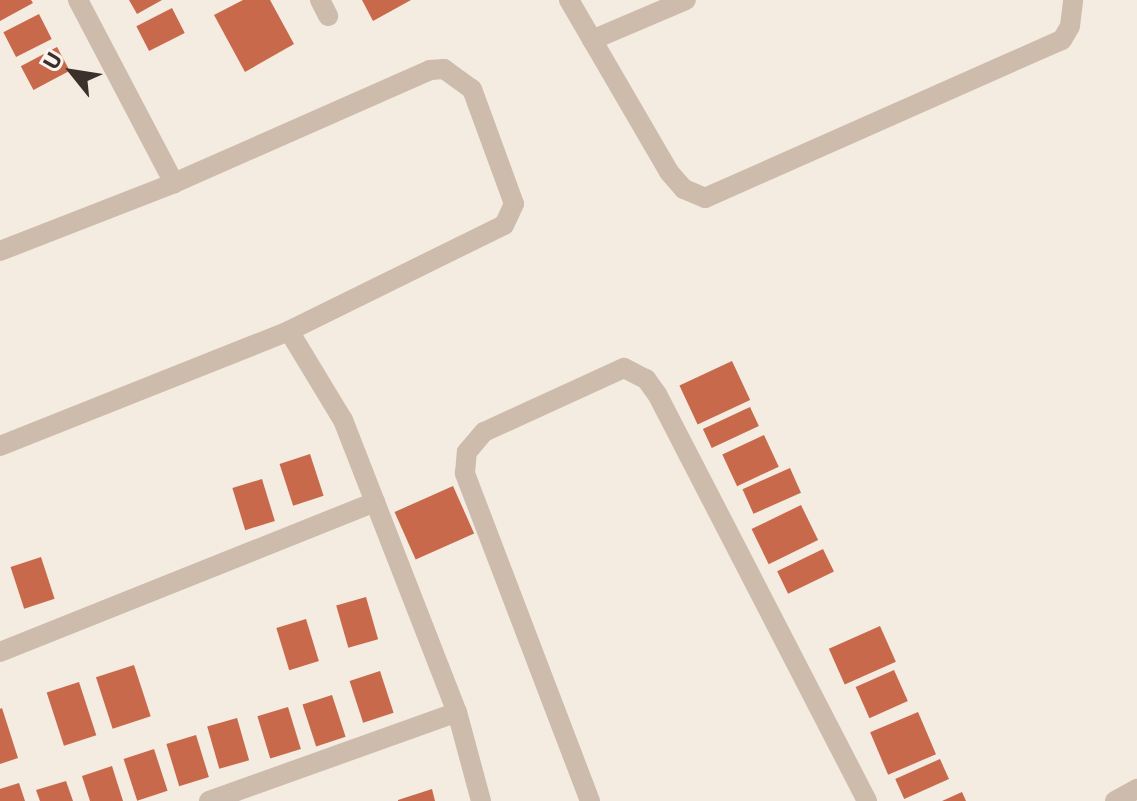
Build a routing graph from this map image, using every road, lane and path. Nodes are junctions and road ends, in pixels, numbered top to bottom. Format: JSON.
{"nodes":[{"id":1,"x":78,"y":0,"type":"edge"},
{"id":2,"x":569,"y":0,"type":"edge"},
{"id":3,"x":686,"y":0,"type":"edge"},
{"id":4,"x":1073,"y":0,"type":"edge"},
{"id":5,"x":592,"y":40,"type":"junction"},
{"id":6,"x":174,"y":183,"type":"junction"},
{"id":7,"x":0,"y":251,"type":"edge"},
{"id":8,"x":289,"y":331,"type":"junction"},
{"id":9,"x":0,"y":446,"type":"edge"},
{"id":10,"x":375,"y":502,"type":"junction"},
{"id":11,"x":0,"y":652,"type":"edge"},
{"id":12,"x":457,"y":712,"type":"junction"},
{"id":13,"x":1137,"y":789,"type":"edge"},
{"id":14,"x":209,"y":801,"type":"edge"},
{"id":15,"x":481,"y":801,"type":"edge"},
{"id":16,"x":590,"y":801,"type":"edge"},
{"id":17,"x":867,"y":801,"type":"edge"},
{"id":18,"x":1115,"y":801,"type":"edge"}],
"edges":[{"from":1,"to":6,"type":"street"},
{"from":2,"to":5,"type":"street"},
{"from":3,"to":5,"type":"street"},
{"from":4,"to":5,"type":"street"},
{"from":6,"to":7,"type":"street"},
{"from":6,"to":8,"type":"street"},
{"from":8,"to":9,"type":"street"},
{"from":8,"to":10,"type":"street"},
{"from":10,"to":11,"type":"street"},
{"from":10,"to":12,"type":"street"},
{"from":12,"to":14,"type":"street"},
{"from":12,"to":15,"type":"street"},
{"from":13,"to":18,"type":"street"},
{"from":16,"to":17,"type":"street"}]}
